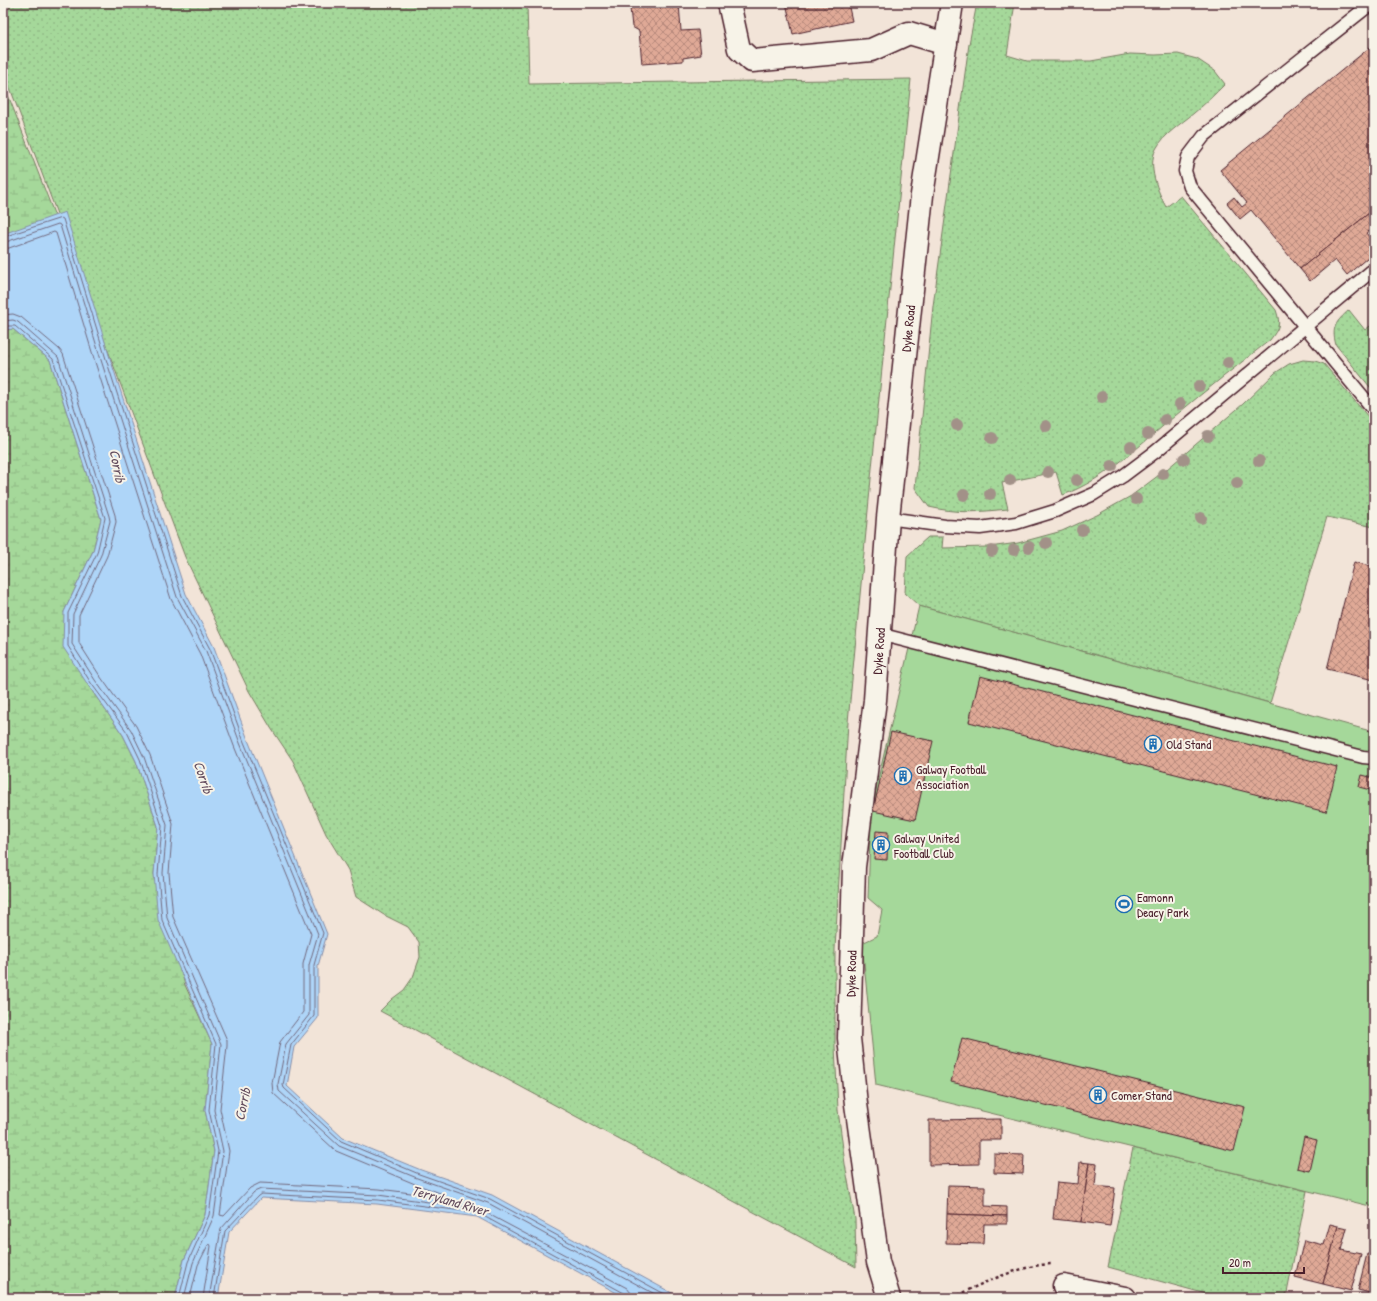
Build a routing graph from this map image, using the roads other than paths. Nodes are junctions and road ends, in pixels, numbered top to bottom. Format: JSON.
{"nodes":[{"id":1,"x":729,"y":3,"type":"edge"},
{"id":2,"x":952,"y":3,"type":"edge"},
{"id":3,"x":1372,"y":3,"type":"edge"},
{"id":4,"x":946,"y":44,"type":"junction"},
{"id":5,"x":1374,"y":270,"type":"edge"},
{"id":6,"x":1305,"y":327,"type":"junction"},
{"id":7,"x":1374,"y":410,"type":"edge"},
{"id":8,"x":888,"y":518,"type":"junction"},
{"id":9,"x":879,"y":634,"type":"junction"},
{"id":10,"x":1374,"y":758,"type":"edge"},
{"id":11,"x":1064,"y":1286,"type":"road end"},
{"id":12,"x":889,"y":1298,"type":"edge"},
{"id":13,"x":1122,"y":1298,"type":"edge"}],
"edges":[{"from":1,"to":4,"type":"street"},
{"from":2,"to":4,"type":"street","name":"Dyke Road"},
{"from":3,"to":6,"type":"lane"},
{"from":4,"to":8,"type":"street","name":"Dyke Road"},
{"from":5,"to":6,"type":"lane"},
{"from":6,"to":7,"type":"lane"},
{"from":6,"to":8,"type":"lane"},
{"from":8,"to":9,"type":"street","name":"Dyke Road"},
{"from":9,"to":10,"type":"lane"},
{"from":9,"to":12,"type":"street","name":"Dyke Road"},
{"from":11,"to":13,"type":"street"}]}
